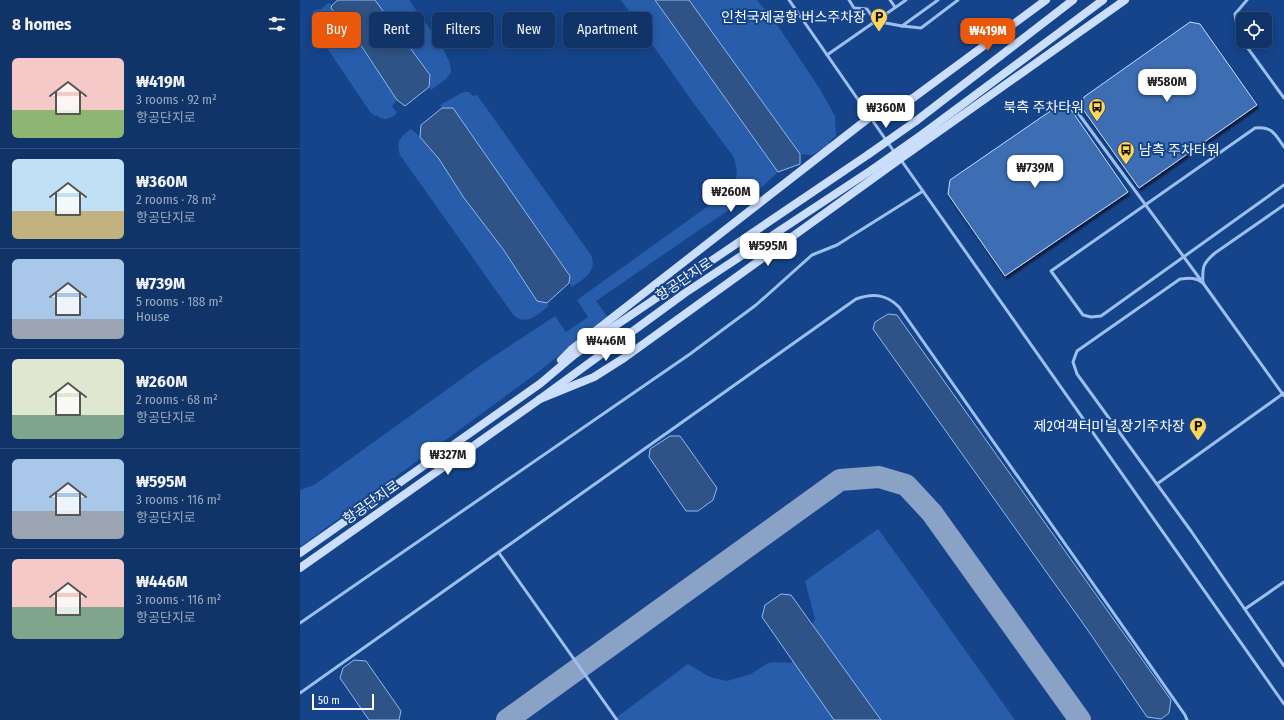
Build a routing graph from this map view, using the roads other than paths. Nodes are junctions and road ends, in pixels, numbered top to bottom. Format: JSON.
{"nodes":[{"id":1,"x":789,"y":0,"type":"edge"},
{"id":2,"x":849,"y":0,"type":"edge"},
{"id":3,"x":890,"y":0,"type":"edge"},
{"id":4,"x":906,"y":0,"type":"edge"},
{"id":5,"x":938,"y":0,"type":"edge"},
{"id":6,"x":958,"y":0,"type":"edge"},
{"id":7,"x":1046,"y":0,"type":"edge"},
{"id":8,"x":1073,"y":0,"type":"edge"},
{"id":9,"x":1103,"y":0,"type":"edge"},
{"id":10,"x":1125,"y":0,"type":"edge"},
{"id":11,"x":1247,"y":0,"type":"edge"},
{"id":12,"x":895,"y":7,"type":"junction"},
{"id":13,"x":876,"y":21,"type":"junction"},
{"id":14,"x":902,"y":26,"type":"junction"},
{"id":15,"x":827,"y":56,"type":"junction"},
{"id":16,"x":1284,"y":98,"type":"edge"},
{"id":17,"x":1078,"y":113,"type":"dead end"},
{"id":18,"x":870,"y":117,"type":"junction"},
{"id":19,"x":1284,"y":147,"type":"edge"},
{"id":20,"x":900,"y":159,"type":"junction"},
{"id":21,"x":1284,"y":185,"type":"edge"},
{"id":22,"x":923,"y":191,"type":"junction"},
{"id":23,"x":1146,"y":204,"type":"junction"},
{"id":24,"x":1284,"y":205,"type":"edge"},
{"id":25,"x":1184,"y":257,"type":"junction"},
{"id":26,"x":1203,"y":283,"type":"junction"},
{"id":27,"x":607,"y":327,"type":"junction"},
{"id":28,"x":1283,"y":394,"type":"edge"},
{"id":29,"x":540,"y":399,"type":"junction"},
{"id":30,"x":1157,"y":484,"type":"junction"},
{"id":31,"x":300,"y":553,"type":"edge"},
{"id":32,"x":499,"y":553,"type":"junction"},
{"id":33,"x":300,"y":568,"type":"edge"},
{"id":34,"x":1284,"y":582,"type":"edge"},
{"id":35,"x":1245,"y":609,"type":"junction"},
{"id":36,"x":300,"y":623,"type":"edge"},
{"id":37,"x":1284,"y":666,"type":"edge"},
{"id":38,"x":300,"y":693,"type":"edge"},
{"id":39,"x":1284,"y":704,"type":"edge"},
{"id":40,"x":617,"y":720,"type":"edge"},
{"id":41,"x":1187,"y":720,"type":"edge"}],
"edges":[{"from":1,"to":15,"type":"lane"},
{"from":2,"to":13,"type":"lane"},
{"from":3,"to":12,"type":"lane"},
{"from":4,"to":12,"type":"lane"},
{"from":5,"to":14,"type":"lane"},
{"from":6,"to":14,"type":"lane"},
{"from":7,"to":18,"type":"street"},
{"from":8,"to":27,"type":"street","name":"항공단지로","bridge":true},
{"from":9,"to":29,"type":"street","name":"항공단지로","bridge":true},
{"from":10,"to":20,"type":"street"},
{"from":11,"to":16,"type":"lane"},
{"from":12,"to":13,"type":"lane"},
{"from":13,"to":14,"type":"lane"},
{"from":13,"to":15,"type":"lane"},
{"from":15,"to":18,"type":"lane"},
{"from":17,"to":23,"type":"lane"},
{"from":18,"to":20,"type":"lane"},
{"from":18,"to":27,"type":"street"},
{"from":19,"to":23,"type":"lane"},
{"from":20,"to":22,"type":"lane"},
{"from":20,"to":29,"type":"street"},
{"from":21,"to":25,"type":"lane"},
{"from":22,"to":36,"type":"lane"},
{"from":22,"to":39,"type":"lane"},
{"from":23,"to":25,"type":"lane"},
{"from":23,"to":25,"type":"lane"},
{"from":24,"to":26,"type":"lane"},
{"from":25,"to":26,"type":"lane"},
{"from":26,"to":28,"type":"lane"},
{"from":26,"to":30,"type":"lane"},
{"from":27,"to":31,"type":"street","name":"항공단지로"},
{"from":28,"to":30,"type":"lane"},
{"from":29,"to":33,"type":"street","name":"항공단지로"},
{"from":30,"to":35,"type":"lane"},
{"from":32,"to":38,"type":"lane"},
{"from":32,"to":40,"type":"lane"},
{"from":32,"to":41,"type":"lane"},
{"from":34,"to":35,"type":"lane"},
{"from":35,"to":37,"type":"lane"}]}
